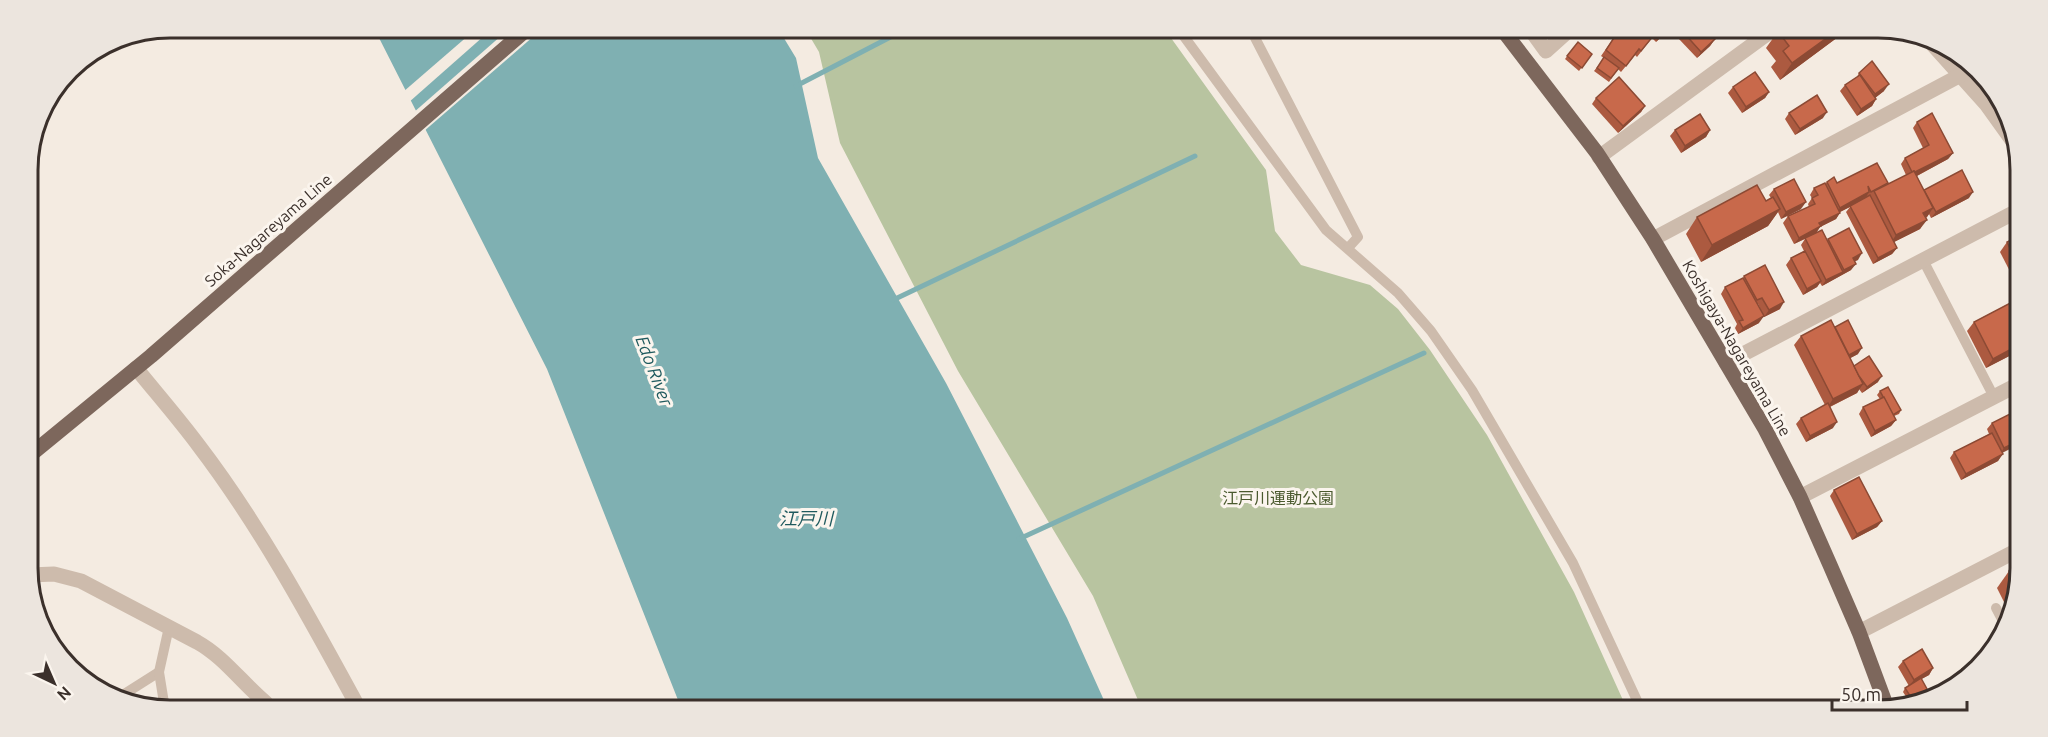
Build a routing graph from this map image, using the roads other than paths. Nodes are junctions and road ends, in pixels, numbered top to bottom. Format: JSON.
{"nodes":[{"id":1,"x":516,"y":38,"type":"edge"},
{"id":2,"x":1185,"y":38,"type":"edge"},
{"id":3,"x":1255,"y":38,"type":"edge"},
{"id":4,"x":1509,"y":38,"type":"edge"},
{"id":5,"x":1537,"y":38,"type":"edge"},
{"id":6,"x":1560,"y":38,"type":"edge"},
{"id":7,"x":1762,"y":38,"type":"edge"},
{"id":8,"x":1967,"y":72,"type":"edge"},
{"id":9,"x":1970,"y":75,"type":"edge"},
{"id":10,"x":2003,"y":128,"type":"edge"},
{"id":11,"x":1599,"y":157,"type":"junction"},
{"id":12,"x":2010,"y":215,"type":"edge"},
{"id":13,"x":1653,"y":238,"type":"junction"},
{"id":14,"x":1348,"y":249,"type":"junction"},
{"id":15,"x":1923,"y":260,"type":"junction"},
{"id":16,"x":1726,"y":363,"type":"junction"},
{"id":17,"x":136,"y":368,"type":"junction"},
{"id":18,"x":2010,"y":389,"type":"edge"},
{"id":19,"x":1994,"y":397,"type":"junction"},
{"id":20,"x":38,"y":449,"type":"edge"},
{"id":21,"x":1800,"y":497,"type":"junction"},
{"id":22,"x":2010,"y":554,"type":"edge"},
{"id":23,"x":38,"y":575,"type":"edge"},
{"id":24,"x":1996,"y":608,"type":"dead end"},
{"id":25,"x":2001,"y":617,"type":"edge"},
{"id":26,"x":169,"y":627,"type":"junction"},
{"id":27,"x":1859,"y":632,"type":"junction"},
{"id":28,"x":159,"y":672,"type":"junction"},
{"id":29,"x":128,"y":692,"type":"edge"},
{"id":30,"x":163,"y":699,"type":"edge"},
{"id":31,"x":1636,"y":699,"type":"edge"},
{"id":32,"x":1884,"y":699,"type":"edge"},
{"id":33,"x":262,"y":700,"type":"edge"},
{"id":34,"x":354,"y":700,"type":"edge"}],
"edges":[{"from":1,"to":17,"type":"main road","name":"Soka-Nagareyama Line"},
{"from":2,"to":14,"type":"lane"},
{"from":3,"to":14,"type":"lane"},
{"from":4,"to":11,"type":"main road","name":"Koshigaya-Nagareyama Line"},
{"from":5,"to":6,"type":"street"},
{"from":7,"to":11,"type":"street"},
{"from":8,"to":13,"type":"street"},
{"from":9,"to":10,"type":"street"},
{"from":11,"to":13,"type":"main road","name":"Koshigaya-Nagareyama Line"},
{"from":12,"to":15,"type":"street"},
{"from":13,"to":16,"type":"main road","name":"Koshigaya-Nagareyama Line"},
{"from":14,"to":31,"type":"lane"},
{"from":15,"to":16,"type":"street"},
{"from":15,"to":19,"type":"lane"},
{"from":16,"to":21,"type":"main road","name":"Koshigaya-Nagareyama Line"},
{"from":17,"to":20,"type":"main road","name":"Soka-Nagareyama Line"},
{"from":17,"to":34,"type":"street"},
{"from":18,"to":19,"type":"street"},
{"from":19,"to":21,"type":"street"},
{"from":21,"to":27,"type":"main road","name":"Koshigaya-Nagareyama Line"},
{"from":22,"to":27,"type":"street"},
{"from":23,"to":26,"type":"street"},
{"from":24,"to":25,"type":"lane"},
{"from":26,"to":28,"type":"lane"},
{"from":26,"to":33,"type":"street"},
{"from":27,"to":32,"type":"main road","name":"Koshigaya-Nagareyama Line"},
{"from":28,"to":29,"type":"lane"},
{"from":28,"to":30,"type":"lane"}]}
